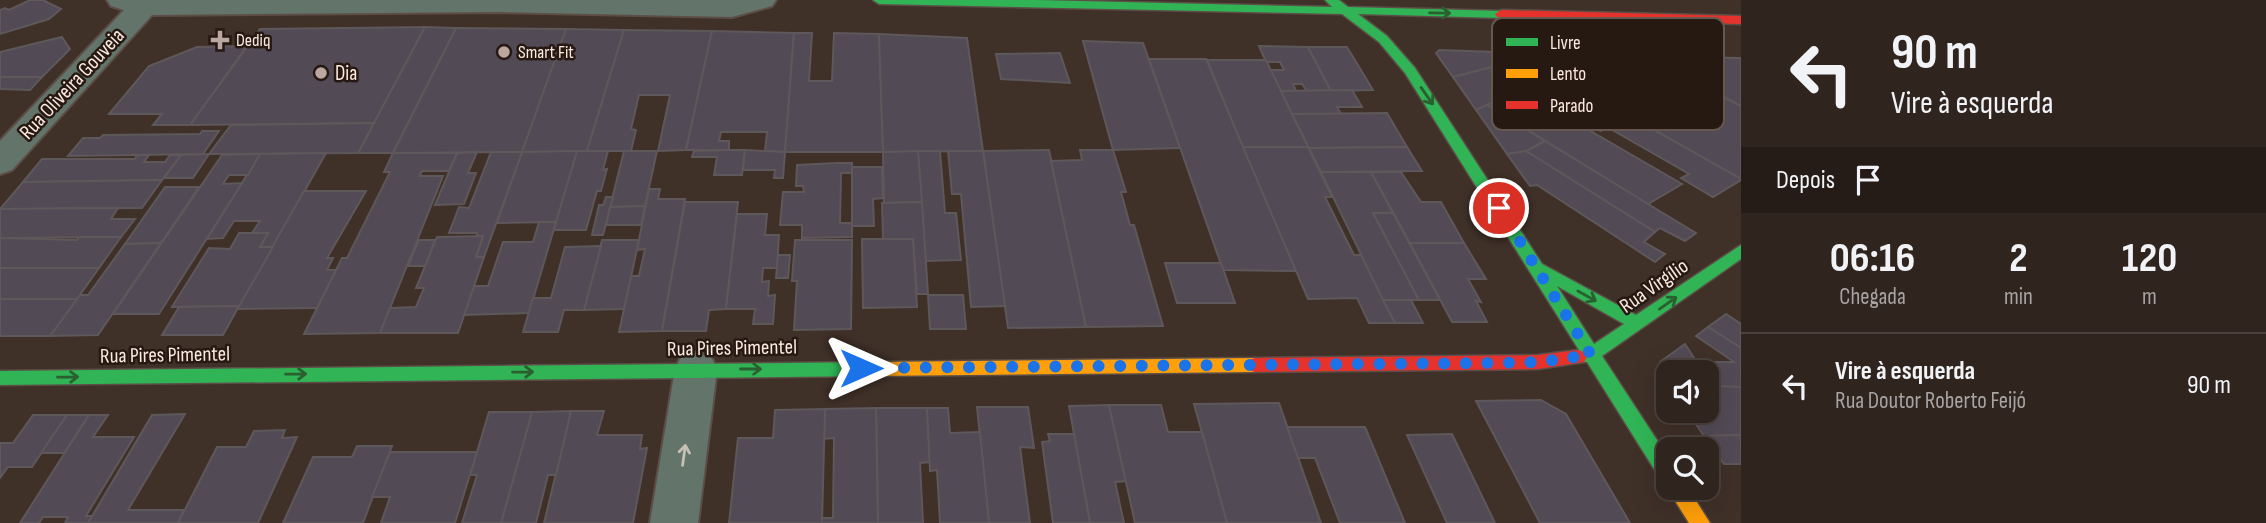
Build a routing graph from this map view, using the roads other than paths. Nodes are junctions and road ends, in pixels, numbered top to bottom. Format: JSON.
{"nodes":[{"id":1,"x":762,"y":0,"type":"edge"},
{"id":2,"x":879,"y":0,"type":"edge"},
{"id":3,"x":1331,"y":0,"type":"edge"},
{"id":4,"x":132,"y":3,"type":"edge"},
{"id":5,"x":1348,"y":10,"type":"junction"},
{"id":6,"x":1662,"y":18,"type":"edge"},
{"id":7,"x":0,"y":162,"type":"edge"},
{"id":8,"x":1741,"y":251,"type":"edge"},
{"id":9,"x":1536,"y":268,"type":"junction"},
{"id":10,"x":1637,"y":323,"type":"junction"},
{"id":11,"x":1591,"y":355,"type":"junction"},
{"id":12,"x":696,"y":369,"type":"junction"},
{"id":13,"x":0,"y":378,"type":"edge"},
{"id":14,"x":1656,"y":455,"type":"edge"},
{"id":15,"x":1685,"y":500,"type":"edge"},
{"id":16,"x":674,"y":523,"type":"edge"},
{"id":17,"x":1700,"y":523,"type":"edge"}],
"edges":[{"from":1,"to":4,"type":"street"},
{"from":2,"to":5,"type":"main road"},
{"from":3,"to":5,"type":"main road"},
{"from":4,"to":7,"type":"street","name":"Rua Oliveira Gouveia"},
{"from":5,"to":6,"type":"main road","one_way":true},
{"from":5,"to":9,"type":"main road","one_way":true},
{"from":10,"to":8,"type":"main road","name":"Rua Virgílio","one_way":true},
{"from":9,"to":10,"type":"main road","one_way":true},
{"from":9,"to":11,"type":"main road"},
{"from":10,"to":11,"type":"main road","name":"Rua Virgílio"},
{"from":12,"to":11,"type":"main road","name":"Rua Pires Pimentel","one_way":true},
{"from":11,"to":14,"type":"main road"},
{"from":13,"to":12,"type":"main road","name":"Rua Pires Pimentel","one_way":true},
{"from":16,"to":12,"type":"street","one_way":true},
{"from":15,"to":17,"type":"main road"}]}
